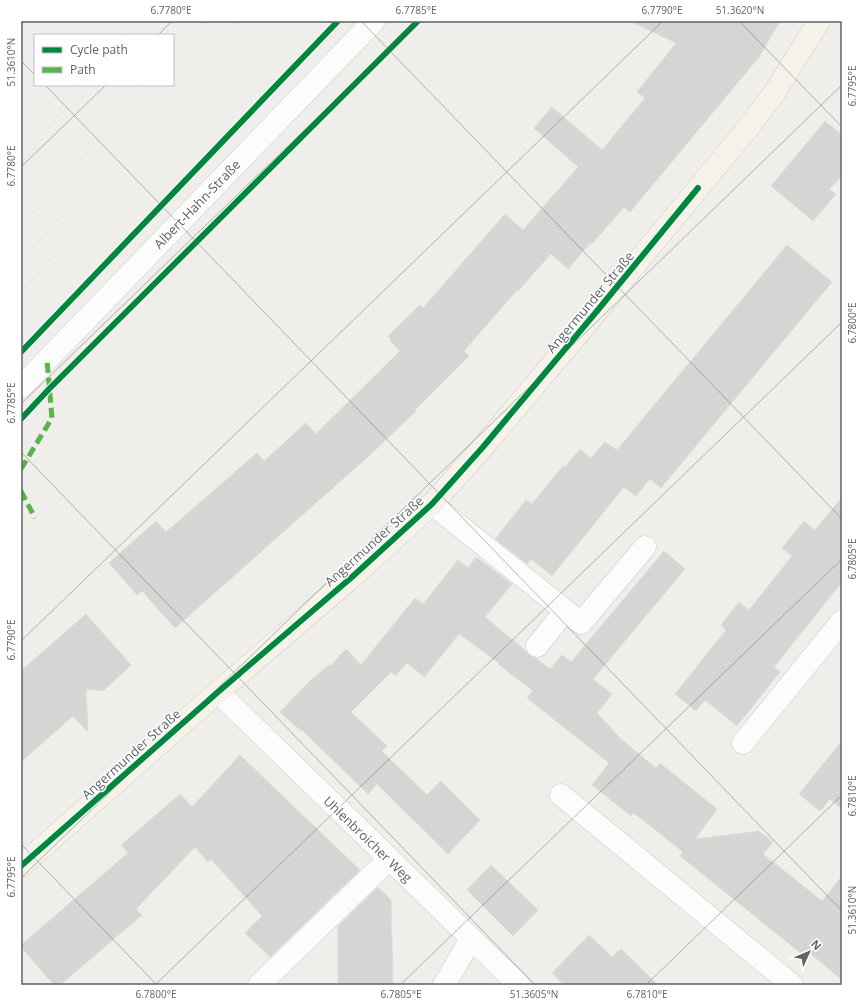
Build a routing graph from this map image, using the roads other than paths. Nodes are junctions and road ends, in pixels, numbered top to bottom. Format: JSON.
{"nodes":[{"id":1,"x":374,"y":21,"type":"edge"},
{"id":2,"x":819,"y":21,"type":"edge"},
{"id":3,"x":21,"y":387,"type":"edge"},
{"id":4,"x":432,"y":504,"type":"junction"},
{"id":5,"x":645,"y":547,"type":"dead end"},
{"id":6,"x":565,"y":611,"type":"junction"},
{"id":7,"x":842,"y":621,"type":"edge"},
{"id":8,"x":537,"y":646,"type":"dead end"},
{"id":9,"x":218,"y":692,"type":"junction"},
{"id":10,"x":743,"y":743,"type":"dead end"},
{"id":11,"x":561,"y":795,"type":"dead end"},
{"id":12,"x":389,"y":859,"type":"junction"},
{"id":13,"x":21,"y":866,"type":"edge"},
{"id":14,"x":471,"y":939,"type":"junction"},
{"id":15,"x":260,"y":985,"type":"edge"},
{"id":16,"x":444,"y":985,"type":"edge"},
{"id":17,"x":519,"y":985,"type":"edge"},
{"id":18,"x":792,"y":985,"type":"edge"}],
"edges":[{"from":1,"to":3,"type":"street","name":"Albert-Hahn-Straße"},
{"from":2,"to":4,"type":"main road","name":"Angermunder Straße"},
{"from":4,"to":6,"type":"street"},
{"from":4,"to":9,"type":"main road","name":"Angermunder Straße"},
{"from":5,"to":6,"type":"street"},
{"from":6,"to":8,"type":"street"},
{"from":7,"to":10,"type":"street"},
{"from":9,"to":12,"type":"street","name":"Uhlenbroicher Weg"},
{"from":9,"to":13,"type":"main road","name":"Angermunder Straße"},
{"from":11,"to":18,"type":"street"},
{"from":12,"to":14,"type":"street","name":"Uhlenbroicher Weg"},
{"from":12,"to":15,"type":"street"},
{"from":14,"to":16,"type":"street"},
{"from":14,"to":17,"type":"street","name":"Uhlenbroicher Weg"}]}
